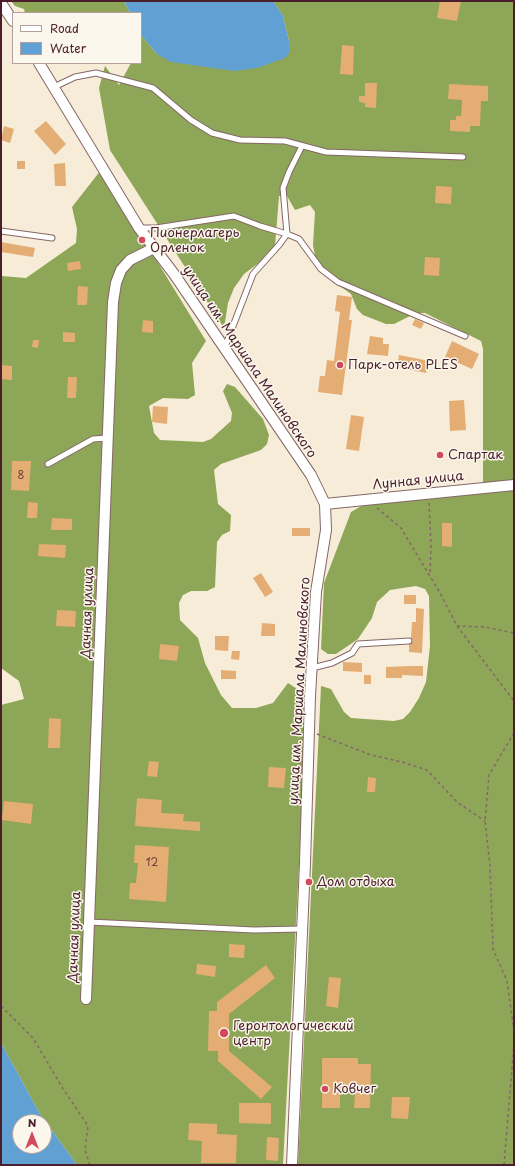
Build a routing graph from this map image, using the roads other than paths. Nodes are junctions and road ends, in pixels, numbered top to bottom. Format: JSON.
{"nodes":[{"id":1,"x":1,"y":3,"type":"edge"},
{"id":2,"x":12,"y":20,"type":"edge"},
{"id":3,"x":40,"y":64,"type":"edge"},
{"id":4,"x":54,"y":87,"type":"junction"},
{"id":5,"x":302,"y":146,"type":"junction"},
{"id":6,"x":463,"y":157,"type":"dead end"},
{"id":7,"x":139,"y":228,"type":"junction"},
{"id":8,"x":1,"y":231,"type":"edge"},
{"id":9,"x":287,"y":234,"type":"junction"},
{"id":10,"x":52,"y":238,"type":"dead end"},
{"id":11,"x":154,"y":248,"type":"junction"},
{"id":12,"x":465,"y":336,"type":"dead end"},
{"id":13,"x":224,"y":348,"type":"junction"},
{"id":14,"x":108,"y":438,"type":"junction"},
{"id":15,"x":48,"y":464,"type":"dead end"},
{"id":16,"x":514,"y":485,"type":"edge"},
{"id":17,"x":325,"y":504,"type":"junction"},
{"id":18,"x":409,"y":641,"type":"dead end"},
{"id":19,"x":312,"y":668,"type":"junction"},
{"id":20,"x":89,"y":922,"type":"junction"},
{"id":21,"x":302,"y":929,"type":"junction"},
{"id":22,"x":86,"y":999,"type":"dead end"},
{"id":23,"x":292,"y":1165,"type":"edge"}],
"edges":[{"from":1,"to":2,"type":"street"},
{"from":3,"to":4,"type":"street","name":"улица им. Маршала Малиновского"},
{"from":4,"to":5,"type":"lane"},
{"from":4,"to":7,"type":"street","name":"улица им. Маршала Малиновского"},
{"from":5,"to":6,"type":"lane"},
{"from":5,"to":9,"type":"lane"},
{"from":7,"to":9,"type":"lane"},
{"from":7,"to":11,"type":"street","name":"улица им. Маршала Малиновского"},
{"from":8,"to":10,"type":"lane"},
{"from":9,"to":12,"type":"lane"},
{"from":9,"to":13,"type":"lane"},
{"from":11,"to":13,"type":"street","name":"улица им. Маршала Малиновского"},
{"from":11,"to":14,"type":"street","name":"Дачная улица"},
{"from":13,"to":17,"type":"street","name":"улица им. Маршала Малиновского"},
{"from":14,"to":15,"type":"lane"},
{"from":14,"to":20,"type":"street","name":"Дачная улица"},
{"from":16,"to":17,"type":"street","name":"Лунная улица"},
{"from":17,"to":19,"type":"street","name":"улица им. Маршала Малиновского"},
{"from":18,"to":19,"type":"lane"},
{"from":19,"to":21,"type":"street","name":"улица им. Маршала Малиновского"},
{"from":20,"to":21,"type":"lane"},
{"from":20,"to":22,"type":"street","name":"Дачная улица"},
{"from":21,"to":23,"type":"street","name":"улица им. Маршала Малиновского"}]}
